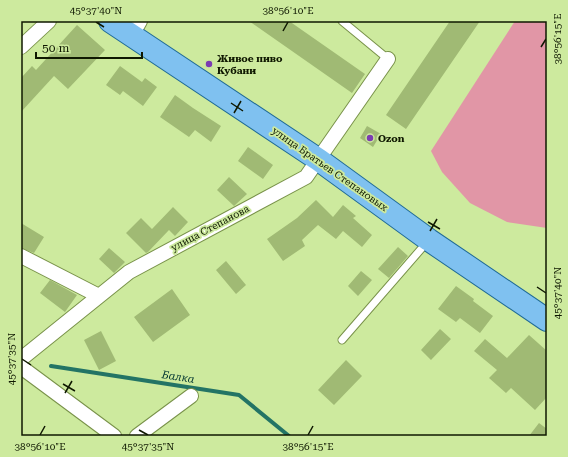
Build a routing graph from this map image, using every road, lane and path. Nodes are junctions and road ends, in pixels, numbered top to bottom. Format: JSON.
{"nodes":[{"id":1,"x":49,"y":21,"type":"edge"},
{"id":2,"x":110,"y":21,"type":"edge"},
{"id":3,"x":342,"y":21,"type":"edge"},
{"id":4,"x":136,"y":28,"type":"edge"},
{"id":5,"x":21,"y":47,"type":"edge"},
{"id":6,"x":388,"y":59,"type":"joint"},
{"id":7,"x":319,"y":160,"type":"junction"},
{"id":8,"x":429,"y":240,"type":"junction"},
{"id":9,"x":21,"y":256,"type":"edge"},
{"id":10,"x":99,"y":296,"type":"junction"},
{"id":11,"x":547,"y":320,"type":"edge"},
{"id":12,"x":342,"y":340,"type":"dead end"},
{"id":13,"x":21,"y":359,"type":"edge"},
{"id":14,"x":21,"y":368,"type":"edge"},
{"id":15,"x":191,"y":396,"type":"dead end"},
{"id":16,"x":114,"y":436,"type":"edge"},
{"id":17,"x":137,"y":436,"type":"edge"}],
"edges":[{"from":1,"to":5,"type":"street"},
{"from":2,"to":4,"type":"main road","name":"улица Братьев Степановых"},
{"from":3,"to":6,"type":"lane"},
{"from":4,"to":7,"type":"main road","name":"улица Братьев Степановых"},
{"from":6,"to":7,"type":"street","name":"улица Степанова"},
{"from":7,"to":8,"type":"main road","name":"улица Братьев Степановых"},
{"from":7,"to":10,"type":"street","name":"улица Степанова"},
{"from":8,"to":11,"type":"main road","name":"улица Братьев Степановых"},
{"from":8,"to":12,"type":"lane"},
{"from":9,"to":10,"type":"street"},
{"from":10,"to":13,"type":"street","name":"улица Степанова"},
{"from":14,"to":16,"type":"street"},
{"from":15,"to":17,"type":"street"}]}
